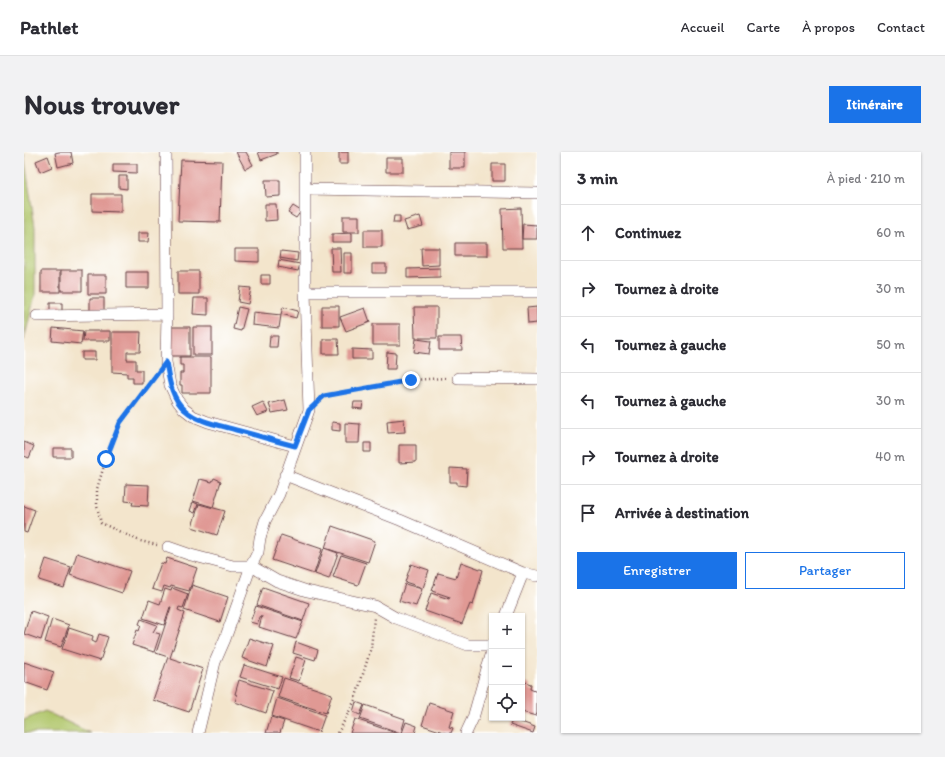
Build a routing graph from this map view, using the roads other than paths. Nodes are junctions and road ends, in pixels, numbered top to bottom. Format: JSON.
{"nodes":[{"id":1,"x":166,"y":152,"type":"edge"},
{"id":2,"x":305,"y":152,"type":"edge"},
{"id":3,"x":305,"y":189,"type":"junction"},
{"id":4,"x":537,"y":193,"type":"edge"},
{"id":5,"x":304,"y":292,"type":"junction"},
{"id":6,"x":537,"y":292,"type":"edge"},
{"id":7,"x":167,"y":314,"type":"junction"},
{"id":8,"x":37,"y":316,"type":"dead end"},
{"id":9,"x":458,"y":378,"type":"road end"},
{"id":10,"x":537,"y":379,"type":"edge"},
{"id":11,"x":295,"y":446,"type":"junction"},
{"id":12,"x":285,"y":475,"type":"junction"},
{"id":13,"x":168,"y":547,"type":"road end"},
{"id":14,"x":251,"y":566,"type":"junction"},
{"id":15,"x":523,"y":573,"type":"junction"},
{"id":16,"x":537,"y":576,"type":"edge"},
{"id":17,"x":507,"y":613,"type":"edge"},
{"id":18,"x":489,"y":645,"type":"edge"},
{"id":19,"x":489,"y":662,"type":"edge"},
{"id":20,"x":198,"y":733,"type":"edge"},
{"id":21,"x":466,"y":733,"type":"edge"}],
"edges":[{"from":1,"to":7,"type":"street"},
{"from":2,"to":3,"type":"street"},
{"from":3,"to":4,"type":"street"},
{"from":3,"to":5,"type":"street"},
{"from":5,"to":6,"type":"street"},
{"from":5,"to":11,"type":"street"},
{"from":7,"to":8,"type":"street"},
{"from":7,"to":11,"type":"street"},
{"from":9,"to":10,"type":"street"},
{"from":11,"to":12,"type":"street"},
{"from":12,"to":14,"type":"street"},
{"from":12,"to":15,"type":"street"},
{"from":13,"to":14,"type":"street"},
{"from":14,"to":18,"type":"street"},
{"from":14,"to":20,"type":"street"},
{"from":15,"to":16,"type":"street"},
{"from":15,"to":17,"type":"street"},
{"from":19,"to":21,"type":"street"}]}
